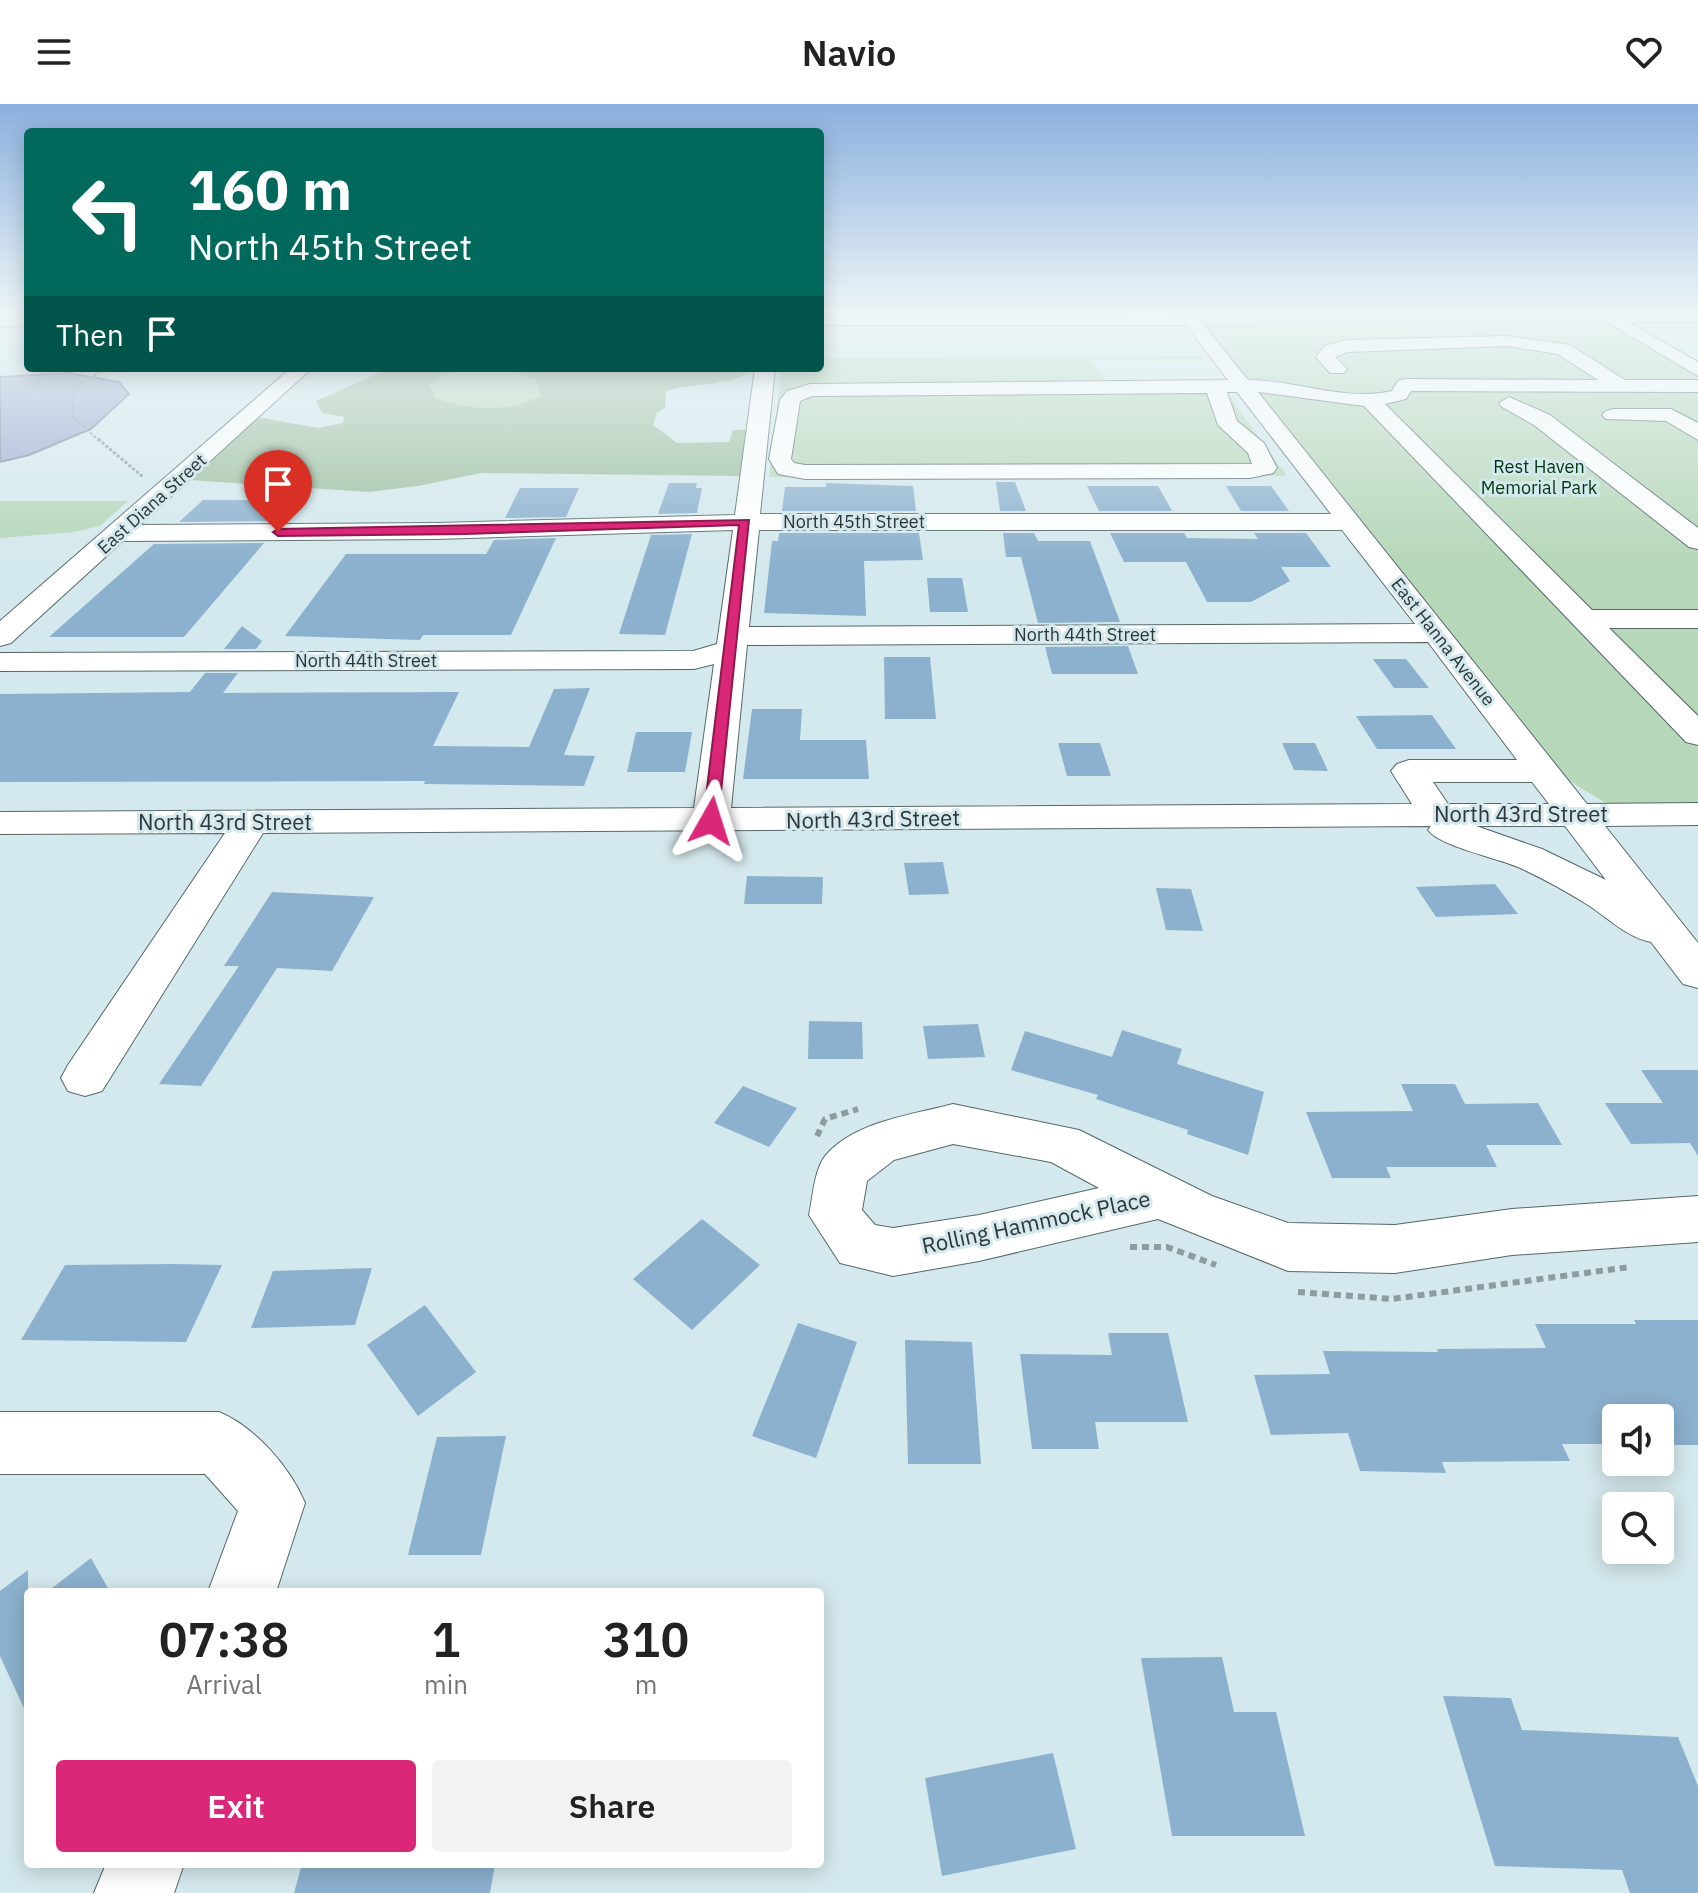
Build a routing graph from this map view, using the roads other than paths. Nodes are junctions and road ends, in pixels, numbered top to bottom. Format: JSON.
{"nodes":[{"id":1,"x":271,"y":396,"type":"edge"},
{"id":2,"x":772,"y":396,"type":"edge"},
{"id":3,"x":793,"y":396,"type":"edge"},
{"id":4,"x":1229,"y":396,"type":"edge"},
{"id":5,"x":1237,"y":396,"type":"edge"},
{"id":6,"x":1327,"y":396,"type":"edge"},
{"id":7,"x":1398,"y":396,"type":"edge"},
{"id":8,"x":1639,"y":396,"type":"edge"},
{"id":9,"x":1388,"y":411,"type":"junction"},
{"id":10,"x":1671,"y":415,"type":"junction"},
{"id":11,"x":1698,"y":433,"type":"edge"},
{"id":12,"x":1265,"y":468,"type":"junction"},
{"id":13,"x":1308,"y":472,"type":"junction"},
{"id":14,"x":745,"y":522,"type":"junction"},
{"id":15,"x":1348,"y":522,"type":"junction"},
{"id":16,"x":120,"y":533,"type":"junction"},
{"id":17,"x":1698,"y":541,"type":"edge"},
{"id":18,"x":1584,"y":619,"type":"junction"},
{"id":19,"x":1698,"y":619,"type":"edge"},
{"id":20,"x":1437,"y":633,"type":"junction"},
{"id":21,"x":0,"y":637,"type":"edge"},
{"id":22,"x":731,"y":643,"type":"junction"},
{"id":23,"x":0,"y":662,"type":"edge"},
{"id":24,"x":1698,"y":735,"type":"edge"},
{"id":25,"x":1544,"y":771,"type":"junction"},
{"id":26,"x":1577,"y":813,"type":"junction"},
{"id":27,"x":1698,"y":814,"type":"edge"},
{"id":28,"x":1358,"y":815,"type":"junction"},
{"id":29,"x":1437,"y":815,"type":"junction"},
{"id":30,"x":711,"y":821,"type":"junction"},
{"id":31,"x":251,"y":822,"type":"junction"},
{"id":32,"x":0,"y":823,"type":"edge"},
{"id":33,"x":1689,"y":962,"type":"edge"},
{"id":34,"x":85,"y":1078,"type":"dead end"},
{"id":35,"x":1162,"y":1196,"type":"junction"},
{"id":36,"x":1698,"y":1219,"type":"edge"},
{"id":37,"x":0,"y":1443,"type":"edge"},
{"id":38,"x":243,"y":1588,"type":"edge"},
{"id":39,"x":143,"y":1868,"type":"edge"},
{"id":40,"x":134,"y":1893,"type":"edge"}],
"edges":[{"from":1,"to":16,"type":"street","name":"East Diana Street"},
{"from":2,"to":14,"type":"street"},
{"from":3,"to":12,"type":"street"},
{"from":4,"to":12,"type":"street"},
{"from":5,"to":13,"type":"street","name":"East Hanna Avenue"},
{"from":6,"to":9,"type":"street"},
{"from":7,"to":9,"type":"street"},
{"from":8,"to":10,"type":"street"},
{"from":9,"to":18,"type":"street"},
{"from":10,"to":11,"type":"street"},
{"from":10,"to":17,"type":"street"},
{"from":12,"to":13,"type":"street"},
{"from":13,"to":15,"type":"street","name":"East Hanna Avenue"},
{"from":14,"to":15,"type":"street","name":"North 45th Street"},
{"from":14,"to":16,"type":"street","name":"North 45th Street"},
{"from":14,"to":22,"type":"street"},
{"from":15,"to":20,"type":"street","name":"East Hanna Avenue"},
{"from":16,"to":21,"type":"street","name":"East Diana Street"},
{"from":18,"to":19,"type":"street"},
{"from":18,"to":24,"type":"street"},
{"from":20,"to":22,"type":"street","name":"North 44th Street"},
{"from":20,"to":25,"type":"street","name":"East Hanna Avenue"},
{"from":22,"to":23,"type":"street","name":"North 44th Street"},
{"from":22,"to":30,"type":"street"},
{"from":25,"to":26,"type":"street","name":"East Hanna Avenue"},
{"from":25,"to":29,"type":"street"},
{"from":26,"to":27,"type":"street","name":"North 43rd Street"},
{"from":26,"to":29,"type":"street","name":"North 43rd Street"},
{"from":26,"to":33,"type":"street","name":"East Hanna Avenue"},
{"from":28,"to":29,"type":"street","name":"North 43rd Street"},
{"from":28,"to":30,"type":"street","name":"North 43rd Street"},
{"from":28,"to":33,"type":"street"},
{"from":30,"to":31,"type":"street","name":"North 43rd Street"},
{"from":31,"to":32,"type":"street","name":"North 43rd Street"},
{"from":31,"to":34,"type":"street"},
{"from":35,"to":35,"type":"street","name":"Rolling Hammock Place"},
{"from":35,"to":36,"type":"street","name":"Rolling Hammock Place"},
{"from":37,"to":38,"type":"street"},
{"from":39,"to":40,"type":"street"}]}
